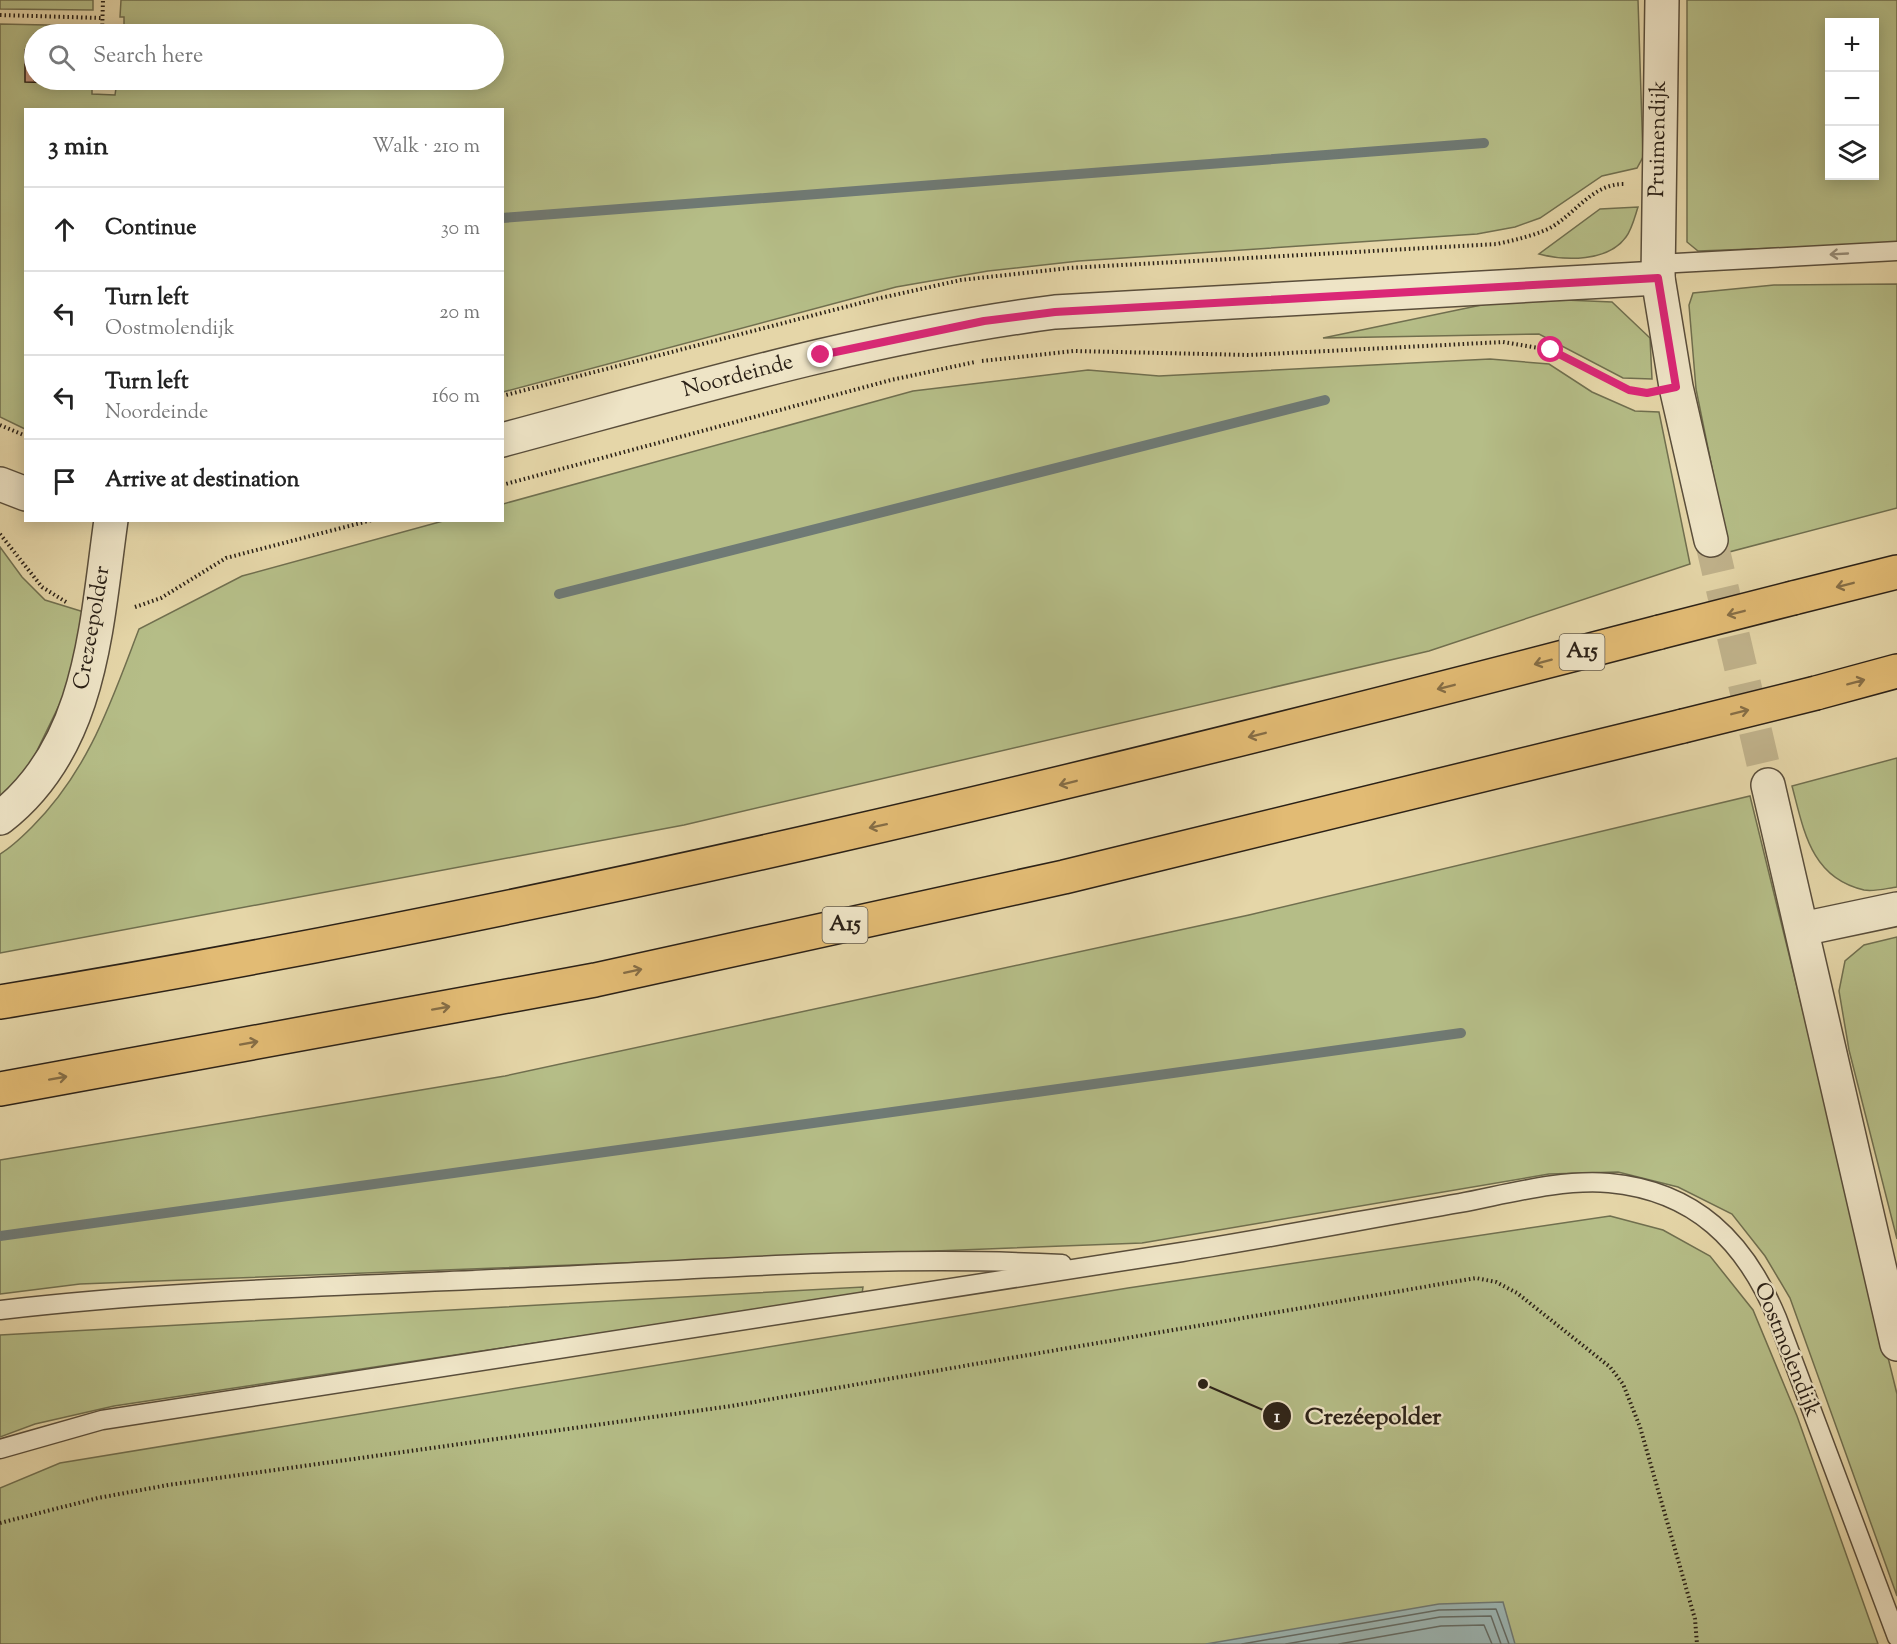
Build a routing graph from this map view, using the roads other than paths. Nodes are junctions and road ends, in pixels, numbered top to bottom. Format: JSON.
{"nodes":[{"id":1,"x":1662,"y":0,"type":"edge"},
{"id":2,"x":1897,"y":251,"type":"edge"},
{"id":3,"x":1658,"y":271,"type":"junction"},
{"id":4,"x":504,"y":439,"type":"edge"},
{"id":5,"x":0,"y":484,"type":"edge"},
{"id":6,"x":24,"y":493,"type":"edge"},
{"id":7,"x":111,"y":522,"type":"edge"},
{"id":8,"x":1711,"y":540,"type":"tunnel mouth"},
{"id":9,"x":1897,"y":572,"type":"edge"},
{"id":10,"x":1897,"y":671,"type":"edge"},
{"id":11,"x":1768,"y":785,"type":"tunnel mouth"},
{"id":12,"x":0,"y":818,"type":"edge"},
{"id":13,"x":1897,"y":909,"type":"edge"},
{"id":14,"x":1802,"y":929,"type":"junction"},
{"id":15,"x":0,"y":1002,"type":"edge"},
{"id":16,"x":0,"y":1089,"type":"edge"},
{"id":17,"x":1098,"y":1265,"type":"junction"},
{"id":18,"x":0,"y":1310,"type":"edge"},
{"id":19,"x":1897,"y":1344,"type":"edge"},
{"id":20,"x":0,"y":1449,"type":"edge"},
{"id":21,"x":1897,"y":1637,"type":"edge"}],
"edges":[{"from":1,"to":3,"type":"street","name":"Pruimendijk"},
{"from":2,"to":3,"type":"lane","one_way":true},
{"from":3,"to":4,"type":"street","name":"Noordeinde"},
{"from":3,"to":8,"type":"street"},
{"from":5,"to":6,"type":"street"},
{"from":7,"to":12,"type":"street","name":"Crezeepolder"},
{"from":9,"to":15,"type":"highway","number":"A15","one_way":true,"bridge":true},
{"from":16,"to":10,"type":"highway","number":"A15","one_way":true,"bridge":true},
{"from":11,"to":14,"type":"street"},
{"from":13,"to":14,"type":"street"},
{"from":14,"to":19,"type":"street"},
{"from":17,"to":18,"type":"lane"},
{"from":17,"to":20,"type":"lane"},
{"from":17,"to":21,"type":"lane","name":"Oostmolendijk"}]}
